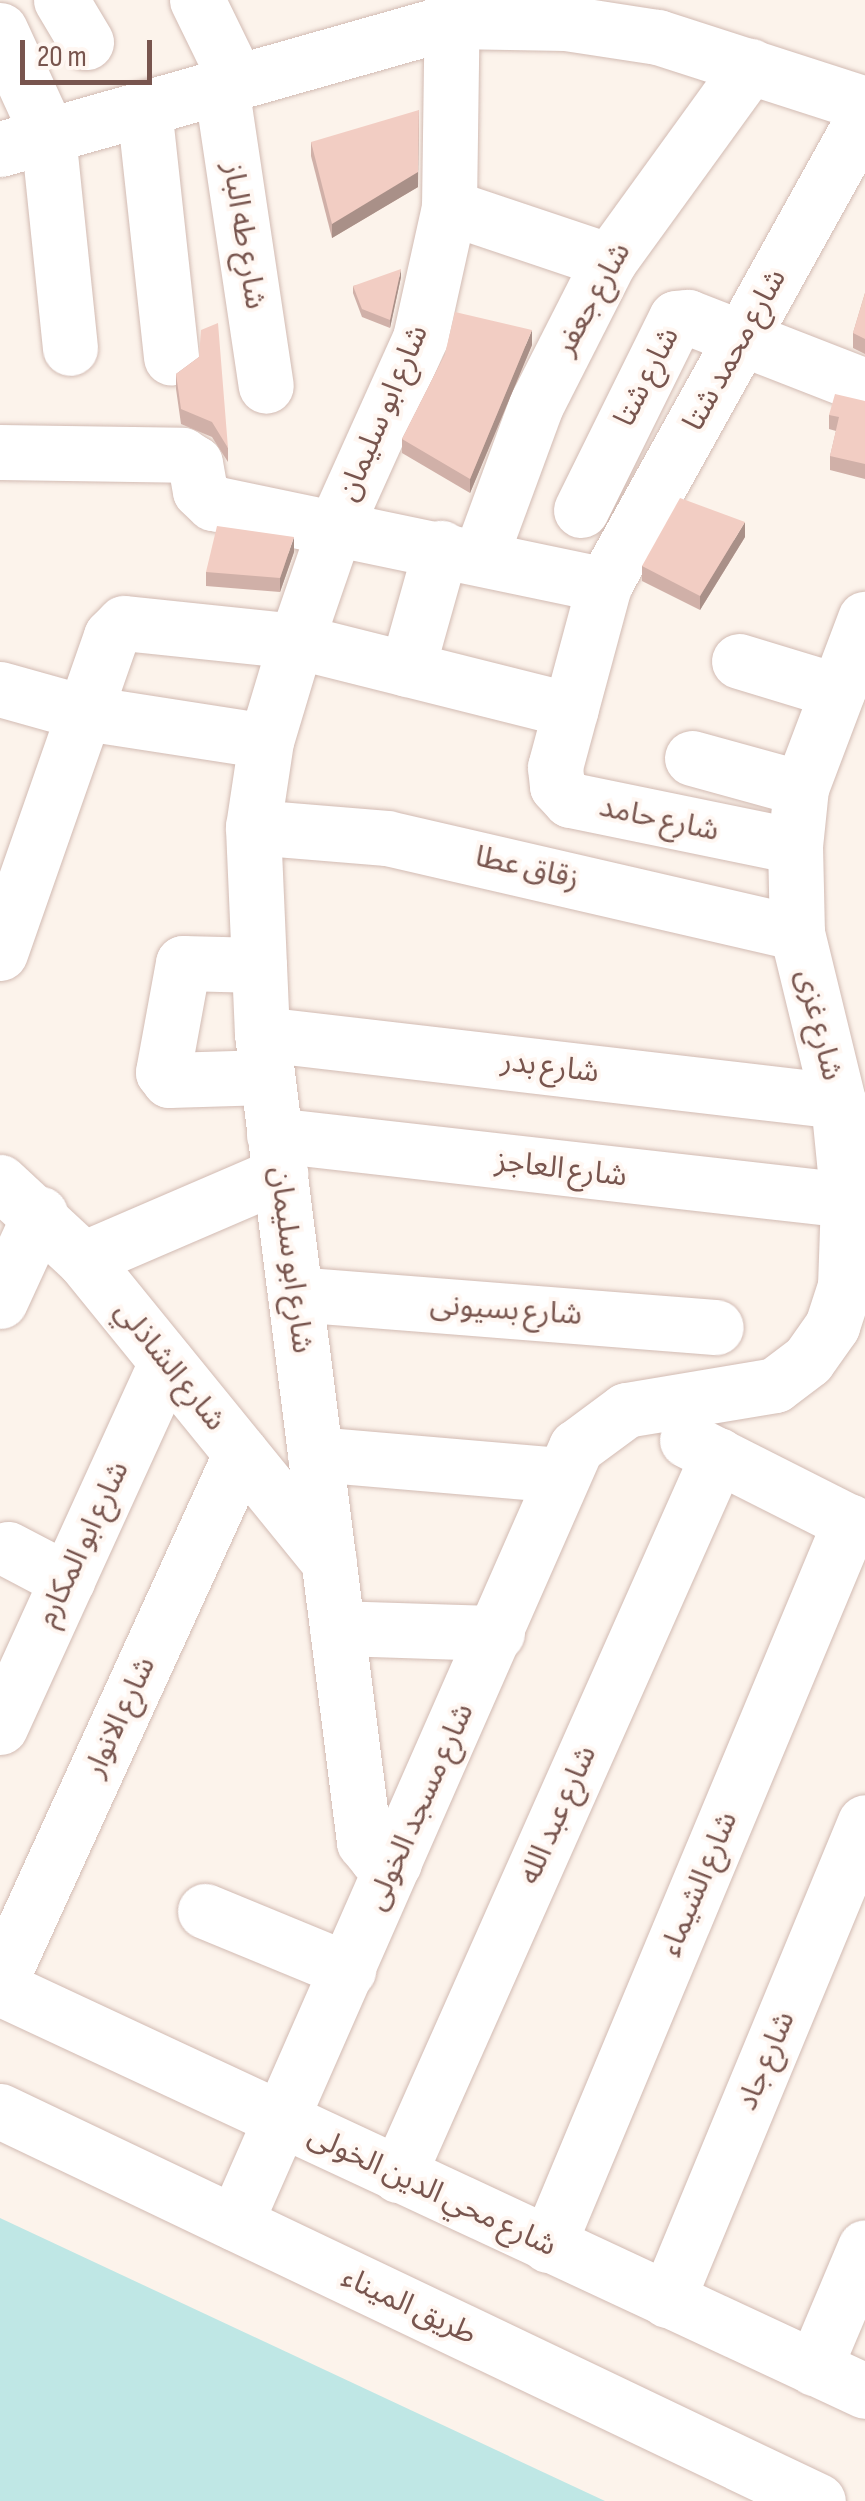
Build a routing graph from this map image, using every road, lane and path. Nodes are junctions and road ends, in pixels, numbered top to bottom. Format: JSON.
{"nodes":[{"id":1,"x":196,"y":0,"type":"edge"},
{"id":2,"x":452,"y":11,"type":"edge"},
{"id":3,"x":373,"y":21,"type":"edge"},
{"id":4,"x":0,"y":30,"type":"edge"},
{"id":5,"x":750,"y":66,"type":"junction"},
{"id":6,"x":229,"y":84,"type":"junction"},
{"id":7,"x":865,"y":104,"type":"edge"},
{"id":8,"x":144,"y":108,"type":"junction"},
{"id":9,"x":865,"y":115,"type":"edge"},
{"id":10,"x":24,"y":142,"type":"edge"},
{"id":11,"x":448,"y":206,"type":"junction"},
{"id":12,"x":609,"y":261,"type":"junction"},
{"id":13,"x":742,"y":338,"type":"junction"},
{"id":14,"x":70,"y":348,"type":"dead end"},
{"id":15,"x":171,"y":358,"type":"dead end"},
{"id":16,"x":266,"y":386,"type":"dead end"},
{"id":17,"x":865,"y":386,"type":"edge"},
{"id":18,"x":0,"y":452,"type":"edge"},
{"id":19,"x":581,"y":510,"type":"dead end"},
{"id":20,"x":336,"y":524,"type":"junction"},
{"id":21,"x":460,"y":552,"type":"junction"},
{"id":22,"x":604,"y":585,"type":"junction"},
{"id":23,"x":865,"y":619,"type":"edge"},
{"id":24,"x":296,"y":641,"type":"junction"},
{"id":25,"x":739,"y":660,"type":"dead end"},
{"id":26,"x":407,"y":669,"type":"junction"},
{"id":27,"x":0,"y":689,"type":"edge"},
{"id":28,"x":838,"y":692,"type":"junction"},
{"id":29,"x":570,"y":710,"type":"junction"},
{"id":30,"x":86,"y":714,"type":"junction"},
{"id":31,"x":266,"y":741,"type":"junction"},
{"id":32,"x":692,"y":758,"type":"dead end"},
{"id":33,"x":801,"y":788,"type":"junction"},
{"id":34,"x":253,"y":827,"type":"junction"},
{"id":35,"x":794,"y":846,"type":"junction"},
{"id":36,"x":798,"y":933,"type":"junction"},
{"id":37,"x":0,"y":953,"type":"edge"},
{"id":38,"x":259,"y":965,"type":"junction"},
{"id":39,"x":265,"y":1056,"type":"junction"},
{"id":40,"x":838,"y":1101,"type":"junction"},
{"id":41,"x":277,"y":1155,"type":"junction"},
{"id":42,"x":20,"y":1198,"type":"edge"},
{"id":43,"x":856,"y":1202,"type":"edge"},
{"id":44,"x":83,"y":1260,"type":"junction"},
{"id":45,"x":295,"y":1294,"type":"junction"},
{"id":46,"x":855,"y":1299,"type":"edge"},
{"id":47,"x":0,"y":1301,"type":"edge"},
{"id":48,"x":716,"y":1327,"type":"dead end"},
{"id":49,"x":166,"y":1362,"type":"junction"},
{"id":50,"x":626,"y":1410,"type":"junction"},
{"id":51,"x":241,"y":1454,"type":"junction"},
{"id":52,"x":316,"y":1454,"type":"junction"},
{"id":53,"x":718,"y":1455,"type":"junction"},
{"id":54,"x":561,"y":1476,"type":"junction"},
{"id":55,"x":858,"y":1526,"type":"edge"},
{"id":56,"x":8,"y":1549,"type":"dead end"},
{"id":57,"x":328,"y":1562,"type":"junction"},
{"id":58,"x":67,"y":1580,"type":"junction"},
{"id":59,"x":337,"y":1628,"type":"junction"},
{"id":60,"x":497,"y":1633,"type":"junction"},
{"id":61,"x":0,"y":1727,"type":"edge"},
{"id":62,"x":865,"y":1822,"type":"edge"},
{"id":63,"x":394,"y":1864,"type":"junction"},
{"id":64,"x":205,"y":1911,"type":"dead end"},
{"id":65,"x":348,"y":1970,"type":"junction"},
{"id":66,"x":0,"y":1984,"type":"edge"},
{"id":67,"x":0,"y":2111,"type":"edge"},
{"id":68,"x":281,"y":2120,"type":"junction"},
{"id":69,"x":398,"y":2175,"type":"junction"},
{"id":70,"x":235,"y":2223,"type":"junction"},
{"id":71,"x":548,"y":2245,"type":"junction"},
{"id":72,"x":865,"y":2247,"type":"edge"},
{"id":73,"x":666,"y":2300,"type":"junction"},
{"id":74,"x":814,"y":2368,"type":"junction"},
{"id":75,"x":865,"y":2392,"type":"edge"},
{"id":76,"x":818,"y":2501,"type":"edge"}],
"edges":[{"from":1,"to":6,"type":"street","name":"شارع طه الباز"},
{"from":2,"to":3,"type":"street"},
{"from":2,"to":5,"type":"street"},
{"from":2,"to":11,"type":"street","name":"شارع ابو سليمان"},
{"from":3,"to":6,"type":"street"},
{"from":4,"to":10,"type":"street"},
{"from":5,"to":7,"type":"street"},
{"from":5,"to":12,"type":"street","name":"شارع جعفر"},
{"from":6,"to":8,"type":"street"},
{"from":6,"to":16,"type":"street","name":"شارع طه الباز"},
{"from":8,"to":10,"type":"street"},
{"from":8,"to":15,"type":"street"},
{"from":9,"to":13,"type":"street","name":"شارع محمد شتا"},
{"from":10,"to":14,"type":"street"},
{"from":11,"to":12,"type":"street"},
{"from":11,"to":20,"type":"street","name":"شارع ابو سليمان"},
{"from":12,"to":21,"type":"street","name":"شارع جعفر"},
{"from":13,"to":17,"type":"street","name":"شارع شتا"},
{"from":13,"to":19,"type":"street","name":"شارع شتا"},
{"from":13,"to":22,"type":"street","name":"شارع محمد شتا"},
{"from":18,"to":20,"type":"street"},
{"from":20,"to":21,"type":"street"},
{"from":20,"to":24,"type":"street","name":"شارع ابو سليمان"},
{"from":21,"to":22,"type":"street"},
{"from":21,"to":26,"type":"street","name":"شارع جعفر"},
{"from":22,"to":29,"type":"street","name":"شارع حامد"},
{"from":23,"to":28,"type":"street","name":"شارع غزى"},
{"from":24,"to":26,"type":"street"},
{"from":24,"to":30,"type":"street"},
{"from":24,"to":31,"type":"street","name":"شارع ابو سليمان"},
{"from":25,"to":28,"type":"street"},
{"from":26,"to":29,"type":"street"},
{"from":27,"to":30,"type":"street"},
{"from":28,"to":33,"type":"street","name":"شارع غزى"},
{"from":29,"to":35,"type":"street","name":"شارع حامد"},
{"from":30,"to":31,"type":"street"},
{"from":30,"to":37,"type":"street"},
{"from":31,"to":34,"type":"street","name":"شارع ابو سليمان"},
{"from":32,"to":33,"type":"street"},
{"from":33,"to":35,"type":"street","name":"شارع غزى"},
{"from":34,"to":36,"type":"street","name":"زقاق عطا"},
{"from":34,"to":38,"type":"street","name":"شارع ابو سليمان"},
{"from":35,"to":36,"type":"street","name":"شارع غزى"},
{"from":36,"to":40,"type":"street","name":"شارع غزى"},
{"from":38,"to":39,"type":"street","name":"شارع ابو سليمان"},
{"from":38,"to":39,"type":"street","name":"شارع بدر"},
{"from":39,"to":40,"type":"street","name":"شارع بدر"},
{"from":39,"to":41,"type":"street","name":"شارع ابو سليمان"},
{"from":40,"to":43,"type":"street","name":"شارع غزى"},
{"from":41,"to":43,"type":"street","name":"شارع العاجز"},
{"from":41,"to":44,"type":"street"},
{"from":41,"to":45,"type":"street","name":"شارع ابو سليمان"},
{"from":42,"to":44,"type":"street","name":"شارع الشاذلي"},
{"from":42,"to":47,"type":"street"},
{"from":43,"to":46,"type":"street","name":"شارع غزى"},
{"from":44,"to":49,"type":"street","name":"شارع الشاذلي"},
{"from":45,"to":48,"type":"street","name":"شارع بسيونى"},
{"from":45,"to":52,"type":"street","name":"شارع ابو سليمان"},
{"from":46,"to":50,"type":"street","name":"شارع غزى"},
{"from":49,"to":51,"type":"street","name":"شارع الشاذلي"},
{"from":49,"to":58,"type":"street","name":"شارع ابو المكارم"},
{"from":50,"to":53,"type":"street"},
{"from":50,"to":54,"type":"street","name":"شارع مسجد الخولى"},
{"from":51,"to":57,"type":"street","name":"شارع الشاذلي"},
{"from":51,"to":66,"type":"street","name":"شارع الانوار"},
{"from":52,"to":54,"type":"street"},
{"from":52,"to":57,"type":"street","name":"شارع ابو سليمان"},
{"from":53,"to":55,"type":"street"},
{"from":53,"to":69,"type":"street","name":"شارع عبد الله"},
{"from":54,"to":60,"type":"street","name":"شارع مسجد الخولى"},
{"from":55,"to":71,"type":"street","name":"شارع الشيماء"},
{"from":56,"to":58,"type":"street"},
{"from":57,"to":59,"type":"street","name":"شارع ابو سليمان"},
{"from":58,"to":61,"type":"street","name":"شارع ابو المكارم"},
{"from":59,"to":60,"type":"street"},
{"from":59,"to":63,"type":"street","name":"شارع ابو سليمان"},
{"from":60,"to":63,"type":"street","name":"شارع مسجد الخولى"},
{"from":62,"to":73,"type":"street","name":"شارع جاد"},
{"from":63,"to":65,"type":"street","name":"شارع مسجد الخولى"},
{"from":64,"to":65,"type":"street"},
{"from":65,"to":68,"type":"street","name":"شارع مسجد الخولى"},
{"from":66,"to":68,"type":"street","name":"شارع محي الدين الخولى"},
{"from":67,"to":70,"type":"street","name":"طريق الميناء"},
{"from":68,"to":69,"type":"street","name":"شارع محي الدين الخولى"},
{"from":68,"to":70,"type":"street","name":"شارع مسجد الخولى"},
{"from":69,"to":71,"type":"street","name":"شارع محي الدين الخولى"},
{"from":70,"to":76,"type":"street","name":"طريق الميناء"},
{"from":71,"to":73,"type":"street","name":"شارع محي الدين الخولى"},
{"from":72,"to":74,"type":"street"},
{"from":73,"to":74,"type":"street","name":"شارع محي الدين الخولى"},
{"from":74,"to":75,"type":"street","name":"شارع محي الدين الخولى"}]}
